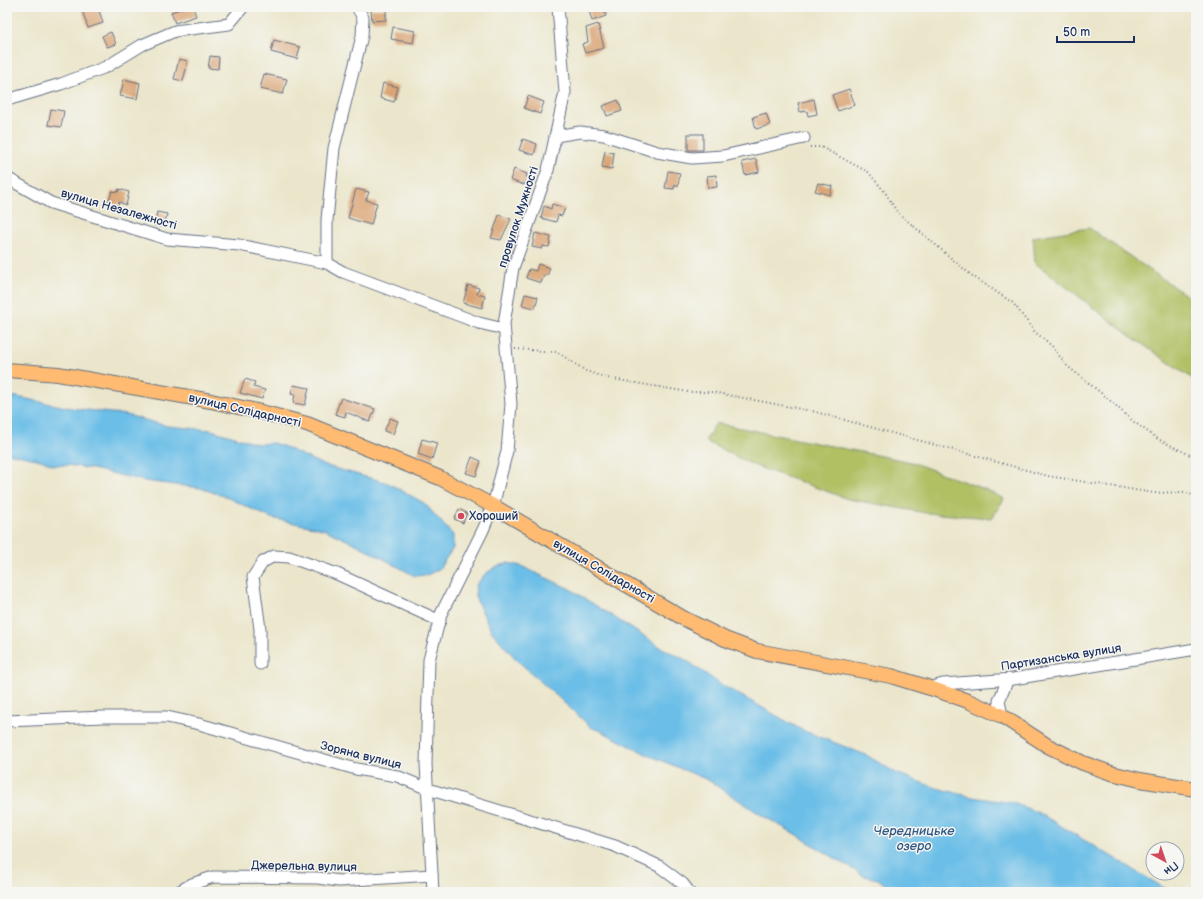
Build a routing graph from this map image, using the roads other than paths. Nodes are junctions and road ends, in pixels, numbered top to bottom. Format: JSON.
{"nodes":[{"id":1,"x":243,"y":7,"type":"edge"},
{"id":2,"x":358,"y":7,"type":"edge"},
{"id":3,"x":558,"y":7,"type":"edge"},
{"id":4,"x":7,"y":100,"type":"edge"},
{"id":5,"x":555,"y":136,"type":"junction"},
{"id":6,"x":806,"y":142,"type":"road end"},
{"id":7,"x":7,"y":178,"type":"edge"},
{"id":8,"x":327,"y":263,"type":"junction"},
{"id":9,"x":504,"y":329,"type":"junction"},
{"id":10,"x":7,"y":370,"type":"edge"},
{"id":11,"x":493,"y":506,"type":"junction"},
{"id":12,"x":440,"y":620,"type":"junction"},
{"id":13,"x":1196,"y":649,"type":"edge"},
{"id":14,"x":260,"y":664,"type":"dead end"},
{"id":15,"x":1008,"y":679,"type":"junction"},
{"id":16,"x":930,"y":688,"type":"junction"},
{"id":17,"x":1002,"y":716,"type":"junction"},
{"id":18,"x":7,"y":721,"type":"edge"},
{"id":19,"x":428,"y":789,"type":"junction"},
{"id":20,"x":1196,"y":789,"type":"edge"},
{"id":21,"x":432,"y":875,"type":"junction"},
{"id":22,"x":178,"y":892,"type":"edge"},
{"id":23,"x":433,"y":892,"type":"edge"},
{"id":24,"x":689,"y":892,"type":"edge"}],
"edges":[{"from":1,"to":4,"type":"street"},
{"from":2,"to":8,"type":"street"},
{"from":3,"to":5,"type":"street","name":"провулок Мужності"},
{"from":5,"to":6,"type":"street"},
{"from":5,"to":9,"type":"street","name":"провулок Мужності"},
{"from":7,"to":8,"type":"street","name":"вулиця Незалежності"},
{"from":8,"to":9,"type":"street","name":"вулиця Незалежності"},
{"from":9,"to":11,"type":"street","name":"провулок Мужності"},
{"from":10,"to":11,"type":"main road","name":"вулиця Солідарності"},
{"from":11,"to":12,"type":"street","name":"провулок Мужності"},
{"from":11,"to":16,"type":"main road","name":"вулиця Солідарності"},
{"from":12,"to":14,"type":"street"},
{"from":12,"to":19,"type":"street","name":"провулок Мужності"},
{"from":13,"to":15,"type":"street","name":"Партизанська вулиця"},
{"from":15,"to":16,"type":"street","name":"Партизанська вулиця"},
{"from":15,"to":17,"type":"street"},
{"from":16,"to":17,"type":"main road","name":"вулиця Солідарності"},
{"from":17,"to":20,"type":"main road","name":"вулиця Солідарності"},
{"from":18,"to":19,"type":"street","name":"Зоряна вулиця"},
{"from":19,"to":21,"type":"street","name":"провулок Мужності"},
{"from":19,"to":24,"type":"street","name":"Зоряна вулиця"},
{"from":21,"to":22,"type":"street","name":"Джерельна вулиця"},
{"from":21,"to":23,"type":"street","name":"провулок Мужності"}]}
